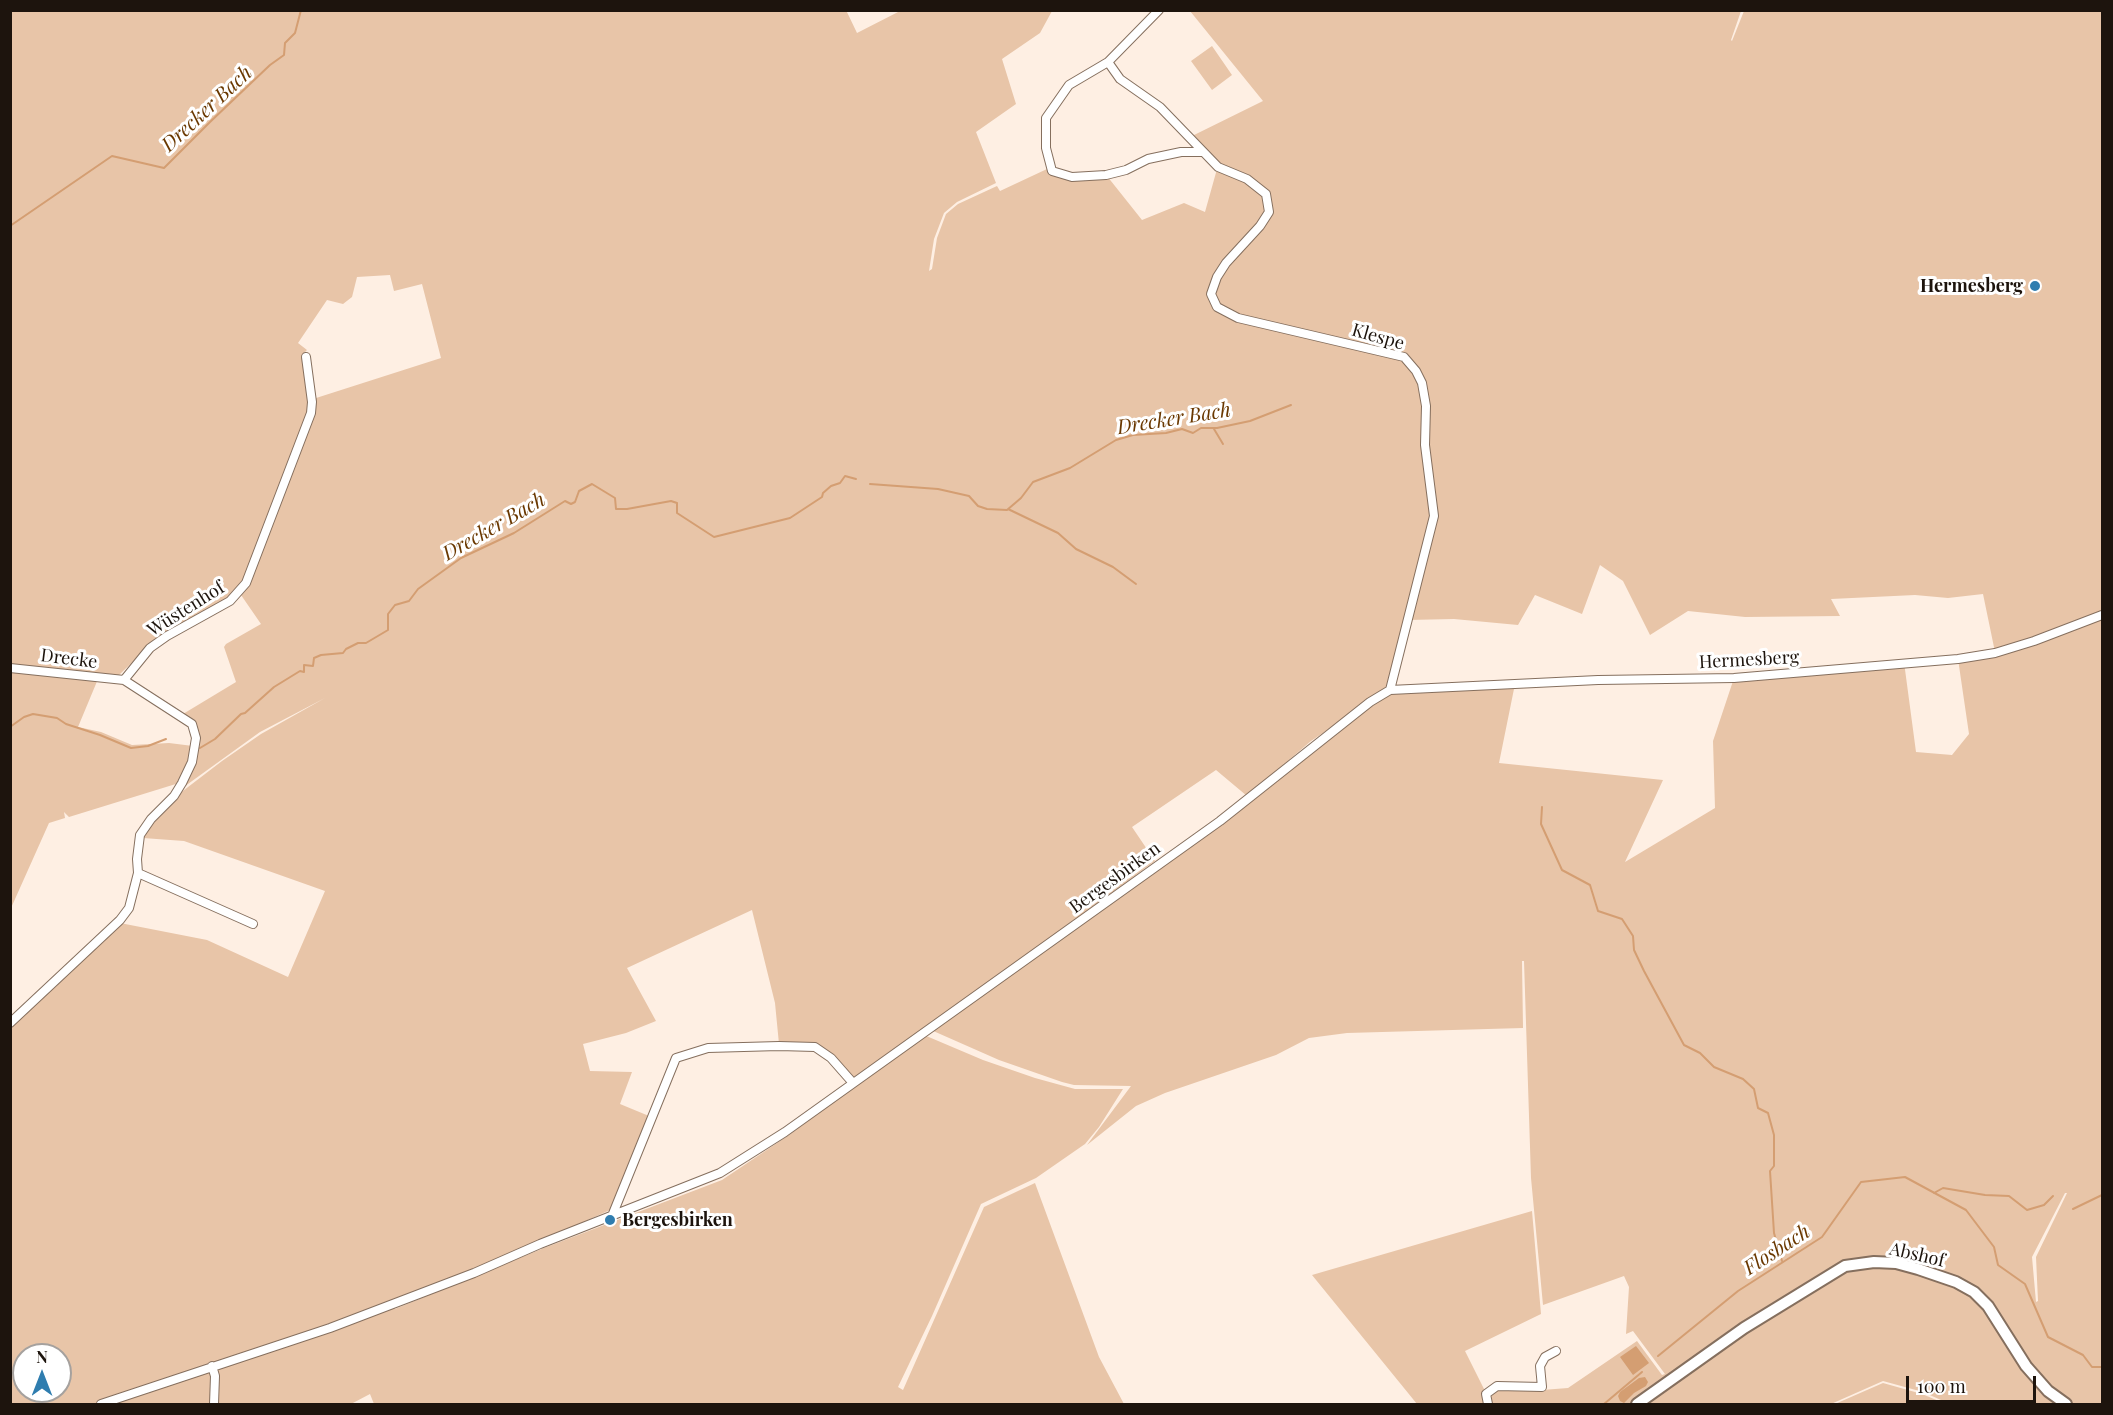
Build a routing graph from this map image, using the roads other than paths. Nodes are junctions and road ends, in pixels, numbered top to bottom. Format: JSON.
{"nodes":[{"id":1,"x":1159,"y":10,"type":"edge"},
{"id":2,"x":1108,"y":62,"type":"junction"},
{"id":3,"x":1202,"y":152,"type":"junction"},
{"id":4,"x":306,"y":357,"type":"dead end"},
{"id":5,"x":2103,"y":615,"type":"edge"},
{"id":6,"x":10,"y":668,"type":"edge"},
{"id":7,"x":124,"y":680,"type":"junction"},
{"id":8,"x":1390,"y":690,"type":"junction"},
{"id":9,"x":138,"y":873,"type":"junction"},
{"id":10,"x":253,"y":924,"type":"dead end"},
{"id":11,"x":10,"y":1023,"type":"edge"},
{"id":12,"x":853,"y":1083,"type":"junction"},
{"id":13,"x":612,"y":1216,"type":"junction"},
{"id":14,"x":1556,"y":1351,"type":"dead end"},
{"id":15,"x":212,"y":1366,"type":"junction"},
{"id":16,"x":101,"y":1404,"type":"edge"},
{"id":17,"x":214,"y":1404,"type":"edge"},
{"id":18,"x":1488,"y":1404,"type":"edge"},
{"id":19,"x":1637,"y":1404,"type":"edge"},
{"id":20,"x":2066,"y":1404,"type":"edge"}],
"edges":[{"from":1,"to":2,"type":"street"},
{"from":2,"to":3,"type":"street","name":"Klespe"},
{"from":2,"to":3,"type":"street"},
{"from":3,"to":8,"type":"street","name":"Klespe"},
{"from":4,"to":7,"type":"street","name":"Wüstenhof"},
{"from":5,"to":8,"type":"street","name":"Hermesberg"},
{"from":6,"to":7,"type":"street","name":"Drecke"},
{"from":7,"to":9,"type":"street"},
{"from":8,"to":12,"type":"street","name":"Bergesbirken"},
{"from":9,"to":10,"type":"street"},
{"from":9,"to":11,"type":"street"},
{"from":12,"to":13,"type":"street","name":"Bergesbirken"},
{"from":12,"to":13,"type":"street"},
{"from":13,"to":15,"type":"street","name":"Bergesbirken"},
{"from":14,"to":18,"type":"street"},
{"from":15,"to":16,"type":"street","name":"Bergesbirken"},
{"from":15,"to":17,"type":"street"},
{"from":19,"to":20,"type":"street","name":"Abshof"}]}
